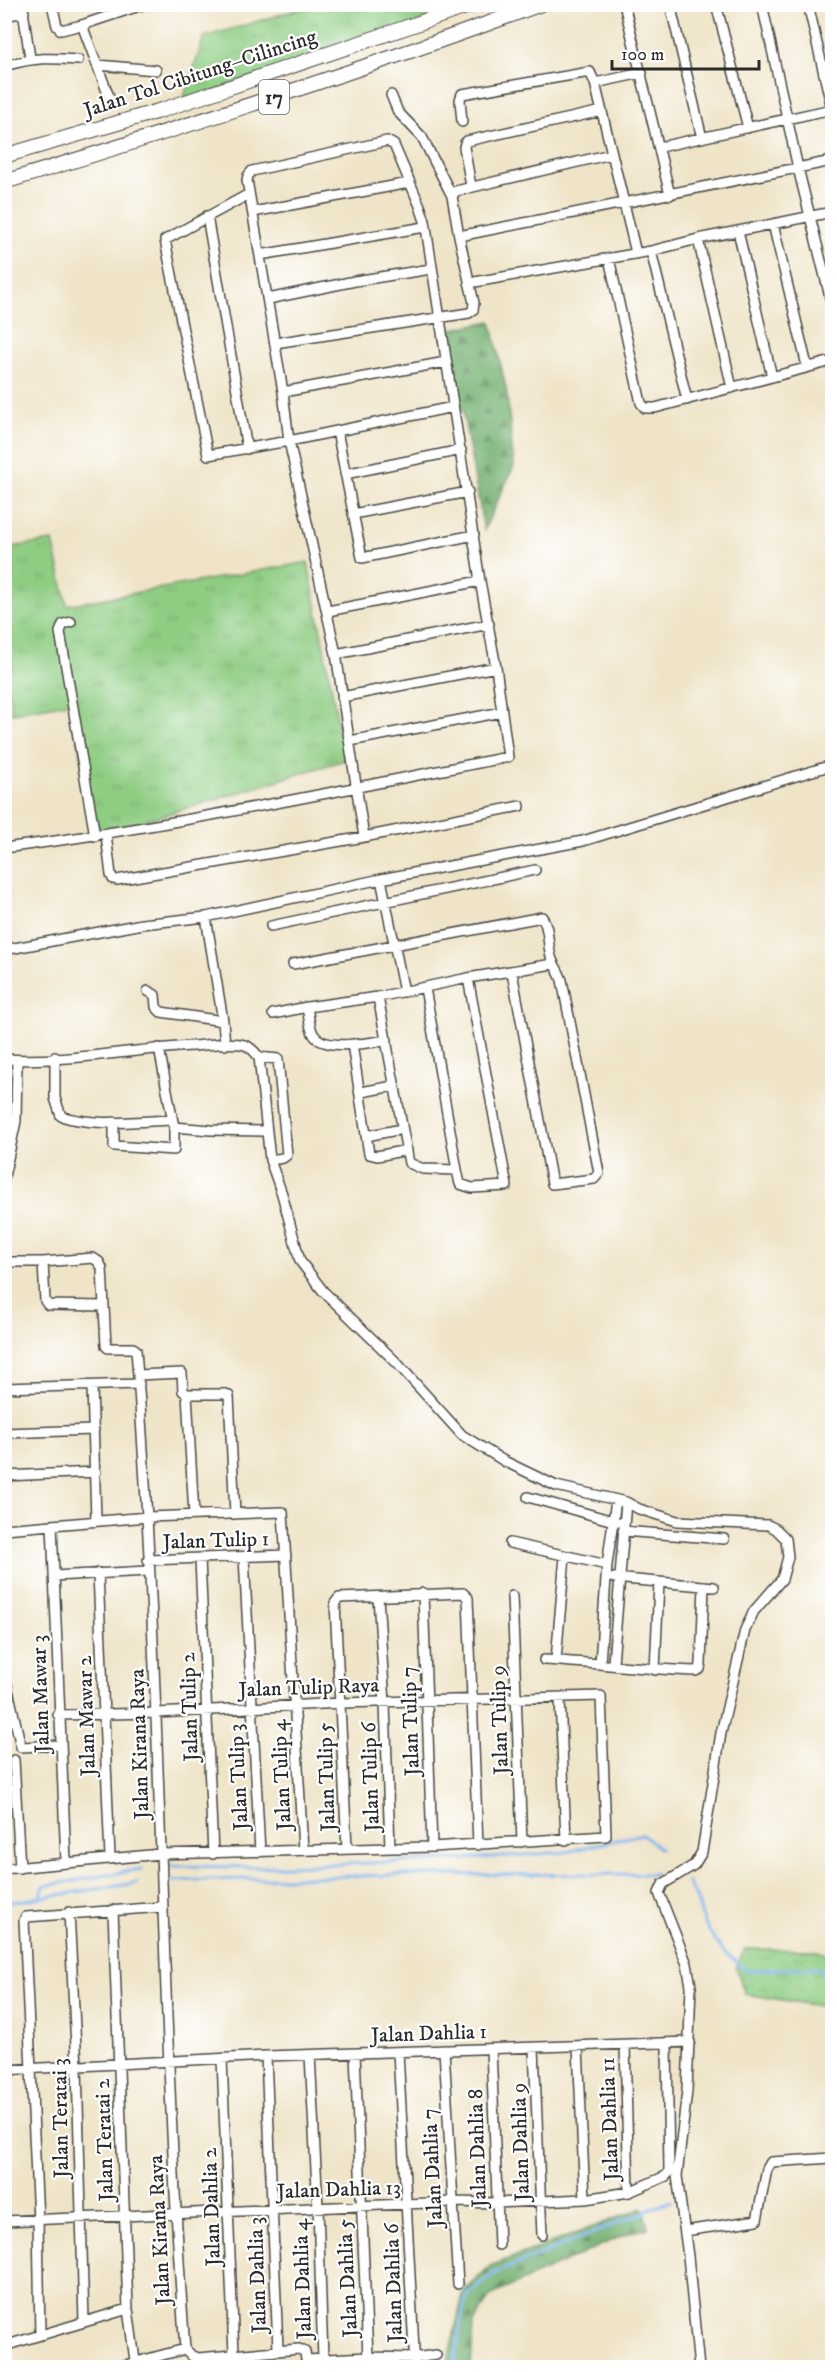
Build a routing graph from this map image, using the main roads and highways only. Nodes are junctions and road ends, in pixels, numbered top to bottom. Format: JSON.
{"nodes":[{"id":1,"x":475,"y":4,"type":"edge"},
{"id":2,"x":541,"y":4,"type":"edge"},
{"id":3,"x":4,"y":156,"type":"edge"},
{"id":4,"x":4,"y":182,"type":"edge"}],
"edges":[{"from":1,"to":3,"type":"highway","name":"Jalan Tol Cibitung–Cilincing","number":"17"},
{"from":2,"to":4,"type":"highway","number":"17"}]}
